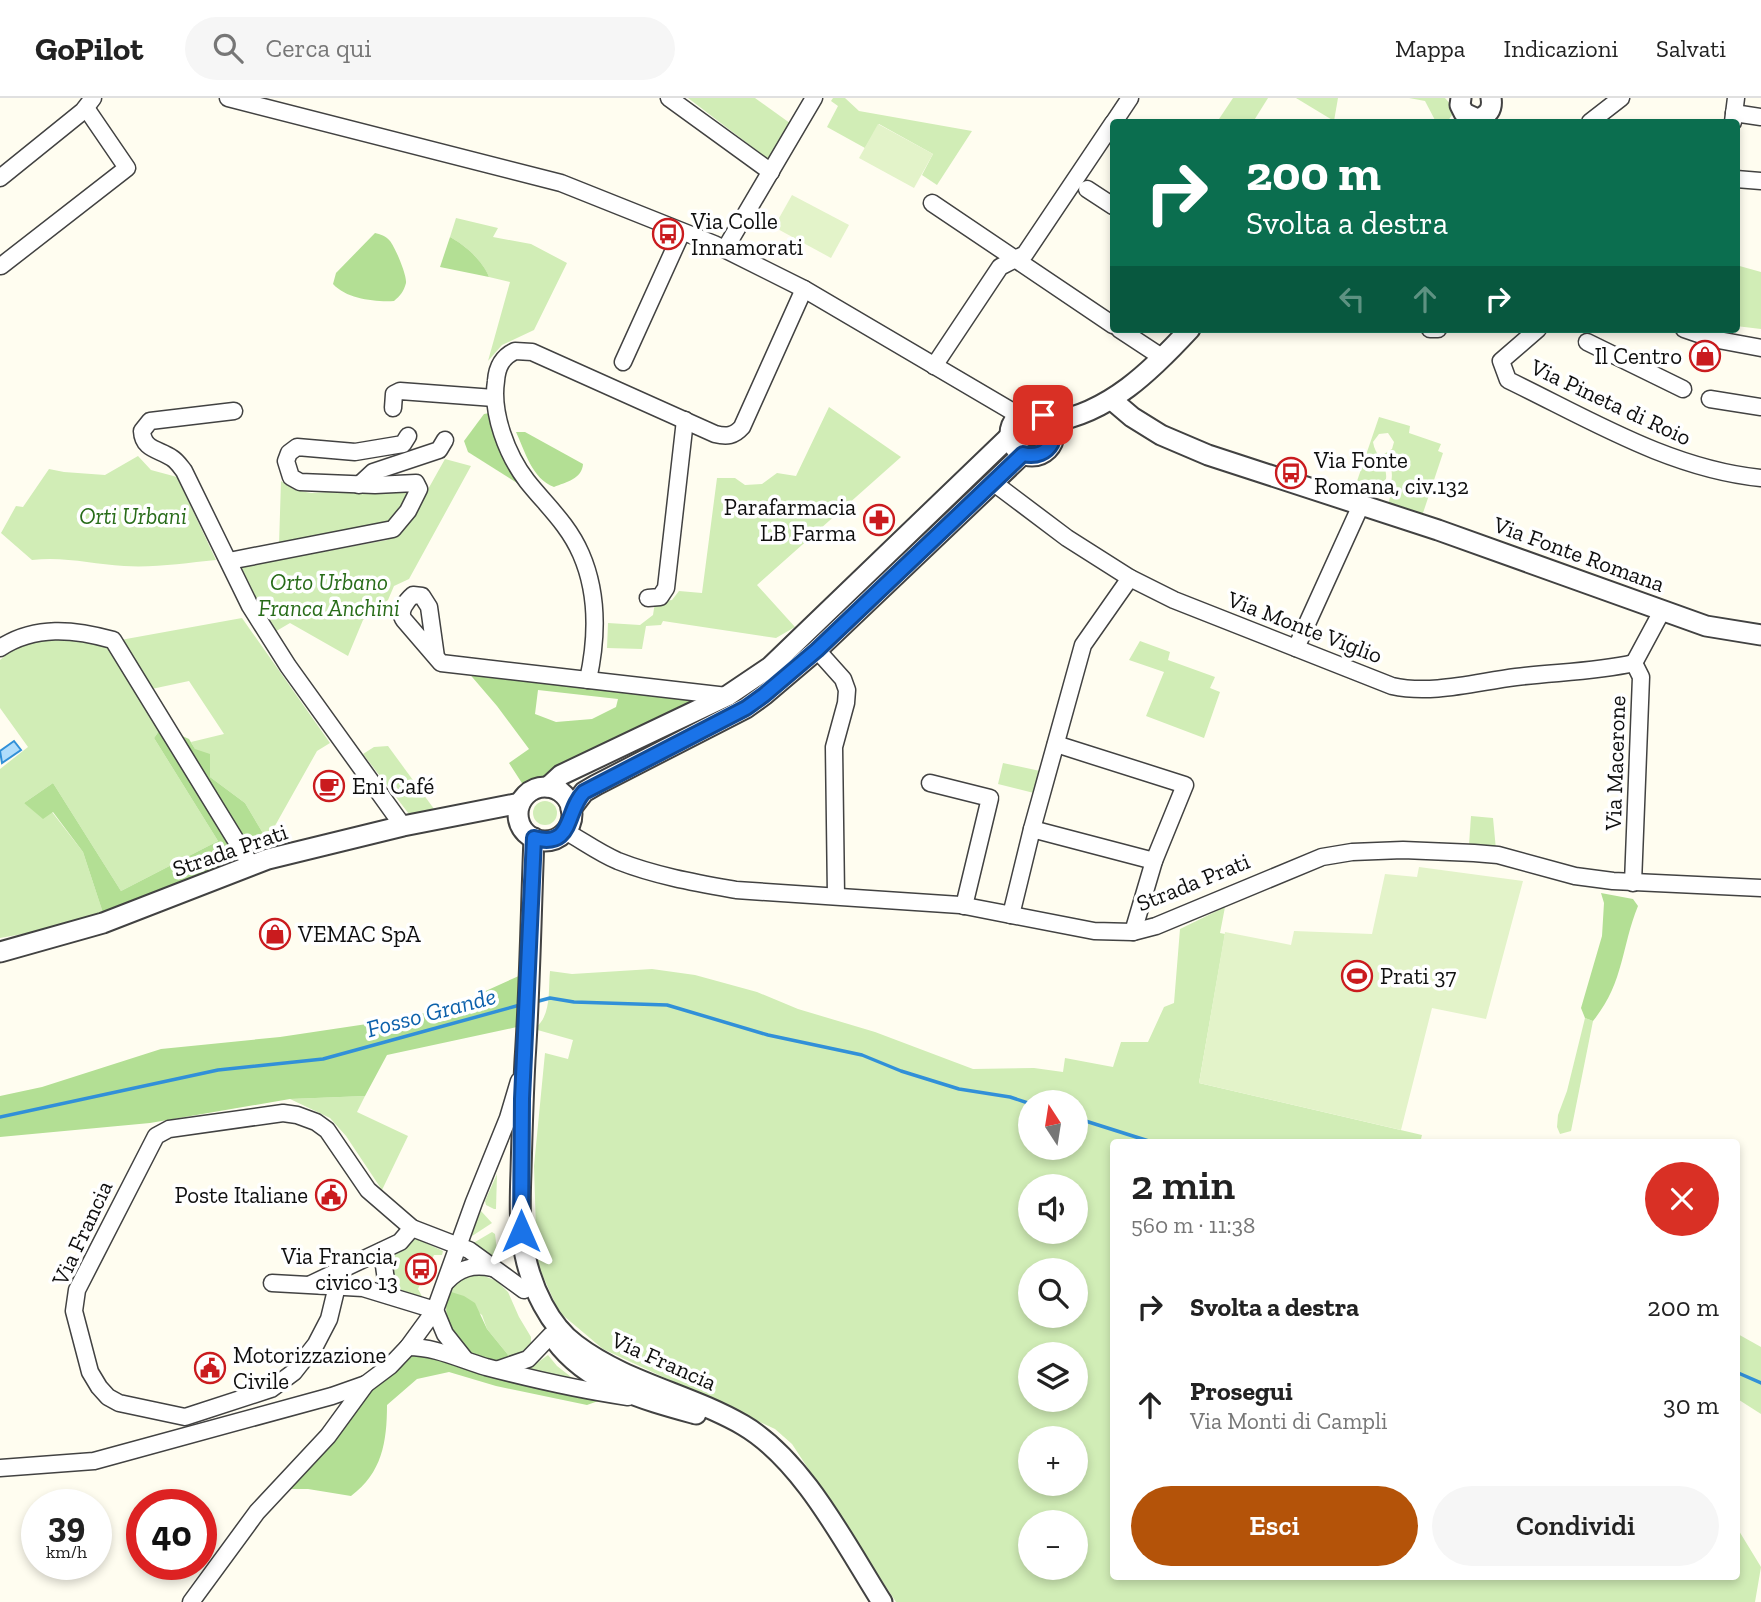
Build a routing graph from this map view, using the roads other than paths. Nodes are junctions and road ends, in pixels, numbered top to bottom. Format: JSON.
{"nodes":[{"id":1,"x":228,"y":98,"type":"edge"},
{"id":2,"x":669,"y":98,"type":"edge"},
{"id":3,"x":814,"y":98,"type":"edge"},
{"id":4,"x":1130,"y":98,"type":"edge"},
{"id":5,"x":1621,"y":98,"type":"edge"},
{"id":6,"x":90,"y":103,"type":"edge"},
{"id":7,"x":1735,"y":111,"type":"edge"},
{"id":8,"x":1761,"y":117,"type":"edge"},
{"id":9,"x":1117,"y":119,"type":"edge"},
{"id":10,"x":1594,"y":119,"type":"edge"},
{"id":11,"x":1110,"y":130,"type":"edge"},
{"id":12,"x":771,"y":172,"type":"junction"},
{"id":13,"x":0,"y":178,"type":"edge"},
{"id":14,"x":1740,"y":179,"type":"edge"},
{"id":15,"x":1761,"y":181,"type":"edge"},
{"id":16,"x":1087,"y":189,"type":"dead end"},
{"id":17,"x":932,"y":203,"type":"dead end"},
{"id":18,"x":1110,"y":204,"type":"edge"},
{"id":19,"x":682,"y":232,"type":"junction"},
{"id":20,"x":725,"y":249,"type":"junction"},
{"id":21,"x":1013,"y":259,"type":"junction"},
{"id":22,"x":1,"y":266,"type":"edge"},
{"id":23,"x":804,"y":289,"type":"junction"},
{"id":24,"x":1110,"y":323,"type":"edge"},
{"id":25,"x":1125,"y":333,"type":"edge"},
{"id":26,"x":1186,"y":333,"type":"edge"},
{"id":27,"x":1533,"y":333,"type":"edge"},
{"id":28,"x":1696,"y":333,"type":"edge"},
{"id":29,"x":1587,"y":342,"type":"dead end"},
{"id":30,"x":1761,"y":348,"type":"edge"},
{"id":31,"x":1163,"y":358,"type":"junction"},
{"id":32,"x":623,"y":362,"type":"dead end"},
{"id":33,"x":934,"y":366,"type":"junction"},
{"id":34,"x":1683,"y":389,"type":"dead end"},
{"id":35,"x":494,"y":398,"type":"junction"},
{"id":36,"x":1710,"y":399,"type":"dead end"},
{"id":37,"x":1112,"y":400,"type":"junction"},
{"id":38,"x":1761,"y":407,"type":"edge"},
{"id":39,"x":393,"y":408,"type":"dead end"},
{"id":40,"x":234,"y":411,"type":"dead end"},
{"id":41,"x":1020,"y":416,"type":"junction"},
{"id":42,"x":685,"y":420,"type":"junction"},
{"id":43,"x":1051,"y":422,"type":"junction"},
{"id":44,"x":408,"y":436,"type":"dead end"},
{"id":45,"x":1010,"y":436,"type":"junction"},
{"id":46,"x":444,"y":440,"type":"dead end"},
{"id":47,"x":1023,"y":454,"type":"junction"},
{"id":48,"x":1761,"y":478,"type":"edge"},
{"id":49,"x":994,"y":483,"type":"junction"},
{"id":50,"x":359,"y":485,"type":"junction"},
{"id":51,"x":1361,"y":505,"type":"junction"},
{"id":52,"x":229,"y":561,"type":"junction"},
{"id":53,"x":1130,"y":578,"type":"junction"},
{"id":54,"x":648,"y":598,"type":"dead end"},
{"id":55,"x":1662,"y":611,"type":"junction"},
{"id":56,"x":1761,"y":635,"type":"edge"},
{"id":57,"x":0,"y":648,"type":"edge"},
{"id":58,"x":1296,"y":648,"type":"junction"},
{"id":59,"x":817,"y":650,"type":"junction"},
{"id":60,"x":436,"y":657,"type":"dead end"},
{"id":61,"x":1634,"y":663,"type":"junction"},
{"id":62,"x":589,"y":680,"type":"junction"},
{"id":63,"x":727,"y":696,"type":"junction"},
{"id":64,"x":1056,"y":744,"type":"junction"},
{"id":65,"x":930,"y":783,"type":"dead end"},
{"id":66,"x":548,"y":787,"type":"junction"},
{"id":67,"x":520,"y":803,"type":"junction"},
{"id":68,"x":571,"y":809,"type":"junction"},
{"id":69,"x":482,"y":811,"type":"junction"},
{"id":70,"x":403,"y":826,"type":"junction"},
{"id":71,"x":1032,"y":829,"type":"junction"},
{"id":72,"x":565,"y":831,"type":"junction"},
{"id":73,"x":528,"y":833,"type":"junction"},
{"id":74,"x":1154,"y":861,"type":"junction"},
{"id":75,"x":251,"y":865,"type":"junction"},
{"id":76,"x":1633,"y":884,"type":"junction"},
{"id":77,"x":1761,"y":888,"type":"edge"},
{"id":78,"x":836,"y":896,"type":"junction"},
{"id":79,"x":964,"y":906,"type":"junction"},
{"id":80,"x":1011,"y":915,"type":"junction"},
{"id":81,"x":1133,"y":932,"type":"junction"},
{"id":82,"x":0,"y":952,"type":"edge"},
{"id":83,"x":526,"y":1058,"type":"junction"},
{"id":84,"x":514,"y":1224,"type":"junction"},
{"id":85,"x":412,"y":1228,"type":"junction"},
{"id":86,"x":458,"y":1245,"type":"junction"},
{"id":87,"x":382,"y":1251,"type":"junction"},
{"id":88,"x":497,"y":1270,"type":"junction"},
{"id":89,"x":272,"y":1283,"type":"dead end"},
{"id":90,"x":444,"y":1283,"type":"junction"},
{"id":91,"x":309,"y":1285,"type":"junction"},
{"id":92,"x":337,"y":1286,"type":"junction"},
{"id":93,"x":524,"y":1290,"type":"junction"},
{"id":94,"x":388,"y":1295,"type":"junction"},
{"id":95,"x":542,"y":1301,"type":"junction"},
{"id":96,"x":435,"y":1310,"type":"junction"},
{"id":97,"x":554,"y":1330,"type":"junction"},
{"id":98,"x":408,"y":1347,"type":"junction"},
{"id":99,"x":465,"y":1359,"type":"junction"},
{"id":100,"x":497,"y":1370,"type":"junction"},
{"id":101,"x":366,"y":1384,"type":"junction"},
{"id":102,"x":647,"y":1401,"type":"junction"},
{"id":103,"x":756,"y":1436,"type":"junction"},
{"id":104,"x":0,"y":1468,"type":"edge"},
{"id":105,"x":191,"y":1602,"type":"edge"},
{"id":106,"x":882,"y":1602,"type":"edge"}],
"edges":[{"from":1,"to":19,"type":"street"},
{"from":2,"to":12,"type":"street"},
{"from":3,"to":12,"type":"street"},
{"from":4,"to":9,"type":"street"},
{"from":5,"to":10,"type":"street"},
{"from":6,"to":13,"type":"street"},
{"from":6,"to":22,"type":"street"},
{"from":7,"to":8,"type":"street"},
{"from":11,"to":21,"type":"street"},
{"from":12,"to":20,"type":"street"},
{"from":14,"to":15,"type":"street"},
{"from":16,"to":18,"type":"street"},
{"from":17,"to":21,"type":"street"},
{"from":19,"to":20,"type":"street"},
{"from":19,"to":32,"type":"street"},
{"from":20,"to":23,"type":"street"},
{"from":21,"to":24,"type":"street"},
{"from":21,"to":33,"type":"street"},
{"from":23,"to":33,"type":"street"},
{"from":23,"to":42,"type":"street"},
{"from":25,"to":31,"type":"street"},
{"from":26,"to":31,"type":"street"},
{"from":27,"to":48,"type":"street","name":"Via Pineta di Roio"},
{"from":28,"to":30,"type":"street"},
{"from":29,"to":34,"type":"street"},
{"from":31,"to":37,"type":"street"},
{"from":33,"to":41,"type":"street"},
{"from":35,"to":39,"type":"street"},
{"from":35,"to":42,"type":"street"},
{"from":35,"to":62,"type":"street"},
{"from":36,"to":38,"type":"street","name":"Via Pineta di Roio"},
{"from":37,"to":43,"type":"street"},
{"from":37,"to":51,"type":"street","name":"Via Fonte Romana"},
{"from":40,"to":52,"type":"street"},
{"from":41,"to":43,"type":"street"},
{"from":41,"to":45,"type":"street"},
{"from":42,"to":54,"type":"street"},
{"from":43,"to":47,"type":"street"},
{"from":44,"to":50,"type":"street"},
{"from":45,"to":47,"type":"street"},
{"from":45,"to":63,"type":"street"},
{"from":46,"to":50,"type":"street"},
{"from":47,"to":49,"type":"street"},
{"from":49,"to":53,"type":"street","name":"Via Monte Viglio"},
{"from":49,"to":59,"type":"street"},
{"from":50,"to":52,"type":"street"},
{"from":51,"to":55,"type":"street","name":"Via Fonte Romana"},
{"from":51,"to":58,"type":"street"},
{"from":52,"to":70,"type":"street"},
{"from":53,"to":58,"type":"street","name":"Via Monte Viglio"},
{"from":53,"to":64,"type":"street"},
{"from":55,"to":56,"type":"street","name":"Via Fonte Romana"},
{"from":55,"to":61,"type":"street","name":"Via Macerone"},
{"from":57,"to":75,"type":"street"},
{"from":58,"to":61,"type":"street","name":"Via Monte Viglio"},
{"from":59,"to":68,"type":"street"},
{"from":59,"to":78,"type":"street"},
{"from":60,"to":62,"type":"street"},
{"from":61,"to":76,"type":"street","name":"Via Macerone"},
{"from":62,"to":63,"type":"street"},
{"from":63,"to":66,"type":"street"},
{"from":64,"to":71,"type":"street"},
{"from":64,"to":74,"type":"street"},
{"from":65,"to":79,"type":"street"},
{"from":66,"to":67,"type":"street"},
{"from":66,"to":68,"type":"street"},
{"from":67,"to":69,"type":"street","name":"Strada Prati"},
{"from":67,"to":73,"type":"street"},
{"from":68,"to":72,"type":"street"},
{"from":69,"to":70,"type":"street","name":"Strada Prati"},
{"from":69,"to":73,"type":"street"},
{"from":70,"to":75,"type":"street","name":"Strada Prati"},
{"from":71,"to":74,"type":"street"},
{"from":71,"to":80,"type":"street"},
{"from":72,"to":73,"type":"street"},
{"from":72,"to":78,"type":"street","name":"Strada Prati"},
{"from":73,"to":83,"type":"street","name":"Via Francia"},
{"from":74,"to":81,"type":"street"},
{"from":75,"to":82,"type":"street","name":"Strada Prati"},
{"from":76,"to":77,"type":"street","name":"Strada Prati"},
{"from":76,"to":81,"type":"street","name":"Strada Prati"},
{"from":78,"to":79,"type":"street","name":"Strada Prati"},
{"from":79,"to":80,"type":"street","name":"Strada Prati"},
{"from":80,"to":81,"type":"street","name":"Strada Prati"},
{"from":83,"to":84,"type":"street","name":"Via Francia"},
{"from":83,"to":86,"type":"street","name":"Via Francia"},
{"from":84,"to":93,"type":"street","name":"Via Francia"},
{"from":84,"to":95,"type":"street","name":"Via Francia"},
{"from":85,"to":86,"type":"street","name":"Via Francia"},
{"from":85,"to":87,"type":"street"},
{"from":85,"to":92,"type":"street","name":"Via Francia"},
{"from":86,"to":88,"type":"street","name":"Via Francia"},
{"from":86,"to":90,"type":"street","name":"Via Francia"},
{"from":87,"to":91,"type":"street"},
{"from":87,"to":94,"type":"street"},
{"from":88,"to":90,"type":"street"},
{"from":88,"to":93,"type":"street","name":"Via Francia"},
{"from":89,"to":91,"type":"street"},
{"from":90,"to":96,"type":"street","name":"Via Francia"},
{"from":91,"to":92,"type":"street"},
{"from":92,"to":94,"type":"street"},
{"from":93,"to":95,"type":"street","name":"Via Francia"},
{"from":93,"to":97,"type":"street","name":"Via Francia"},
{"from":94,"to":96,"type":"street"},
{"from":95,"to":97,"type":"street","name":"Via Francia"},
{"from":96,"to":98,"type":"street","name":"Via Francia"},
{"from":96,"to":99,"type":"street"},
{"from":97,"to":100,"type":"street"},
{"from":97,"to":102,"type":"street","name":"Via Francia"},
{"from":97,"to":103,"type":"street","name":"Via Francia"},
{"from":98,"to":99,"type":"street","name":"Via Francia"},
{"from":98,"to":101,"type":"street"},
{"from":99,"to":100,"type":"street","name":"Via Francia"},
{"from":100,"to":102,"type":"street","name":"Via Francia"},
{"from":101,"to":104,"type":"street"},
{"from":101,"to":105,"type":"street"},
{"from":102,"to":103,"type":"street","name":"Via Francia"},
{"from":103,"to":106,"type":"street","name":"Via Francia"}]}
